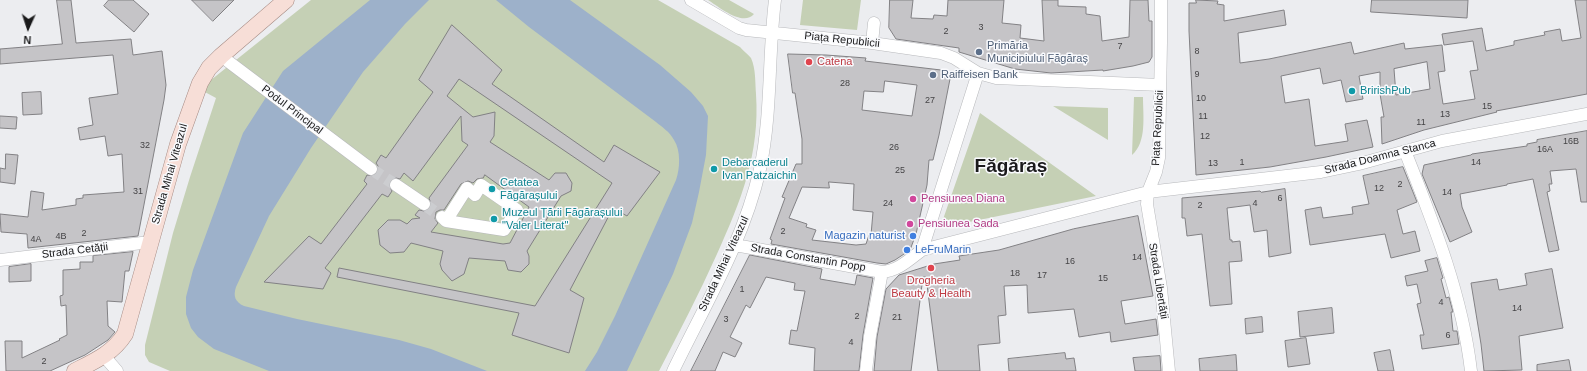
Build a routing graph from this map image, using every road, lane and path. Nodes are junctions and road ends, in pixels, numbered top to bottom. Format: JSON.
{"nodes":[{"id":1,"x":286,"y":0,"type":"edge"},
{"id":2,"x":691,"y":0,"type":"edge"},
{"id":3,"x":775,"y":0,"type":"edge"},
{"id":4,"x":1161,"y":0,"type":"edge"},
{"id":5,"x":874,"y":23,"type":"dead end"},
{"id":6,"x":771,"y":33,"type":"junction"},
{"id":7,"x":872,"y":43,"type":"junction"},
{"id":8,"x":221,"y":56,"type":"junction"},
{"id":9,"x":978,"y":73,"type":"junction"},
{"id":10,"x":1160,"y":85,"type":"junction"},
{"id":11,"x":1587,"y":114,"type":"edge"},
{"id":12,"x":1405,"y":151,"type":"junction"},
{"id":13,"x":371,"y":169,"type":"tunnel mouth"},
{"id":14,"x":396,"y":185,"type":"tunnel mouth"},
{"id":15,"x":1148,"y":192,"type":"junction"},
{"id":16,"x":424,"y":204,"type":"tunnel mouth"},
{"id":17,"x":444,"y":219,"type":"joint"},
{"id":18,"x":150,"y":242,"type":"junction"},
{"id":19,"x":735,"y":245,"type":"junction"},
{"id":20,"x":922,"y":250,"type":"junction"},
{"id":21,"x":0,"y":260,"type":"edge"},
{"id":22,"x":882,"y":272,"type":"junction"},
{"id":23,"x":104,"y":356,"type":"junction"},
{"id":24,"x":75,"y":371,"type":"edge"},
{"id":25,"x":117,"y":371,"type":"edge"},
{"id":26,"x":673,"y":371,"type":"edge"},
{"id":27,"x":866,"y":371,"type":"edge"},
{"id":28,"x":1169,"y":371,"type":"edge"},
{"id":29,"x":1471,"y":371,"type":"edge"}],
"edges":[{"from":1,"to":8,"type":"main road","name":"Strada Mihai Viteazul"},
{"from":2,"to":6,"type":"street","name":"Piața Republicii"},
{"from":3,"to":6,"type":"street","name":"Strada Mihai Viteazul"},
{"from":4,"to":10,"type":"street"},
{"from":5,"to":7,"type":"street"},
{"from":6,"to":7,"type":"street","name":"Piața Republicii"},
{"from":6,"to":19,"type":"street","name":"Strada Mihai Viteazul"},
{"from":7,"to":9,"type":"street","name":"Piața Republicii"},
{"from":8,"to":13,"type":"street","name":"Podul Principal"},
{"from":8,"to":18,"type":"main road","name":"Strada Mihai Viteazul"},
{"from":9,"to":10,"type":"street","name":"Piața Republicii"},
{"from":9,"to":20,"type":"street"},
{"from":10,"to":15,"type":"street","name":"Piața Republicii"},
{"from":11,"to":12,"type":"street","name":"Strada Doamna Stanca"},
{"from":12,"to":15,"type":"street","name":"Strada Doamna Stanca"},
{"from":12,"to":29,"type":"street"},
{"from":14,"to":16,"type":"street"},
{"from":15,"to":20,"type":"street"},
{"from":15,"to":28,"type":"street","name":"Strada Libertății"},
{"from":17,"to":17,"type":"street"},
{"from":18,"to":21,"type":"street","name":"Strada Cetății"},
{"from":18,"to":23,"type":"main road","name":"Strada Mihai Viteazul"},
{"from":19,"to":22,"type":"street","name":"Strada Constantin Popp"},
{"from":19,"to":26,"type":"street","name":"Strada Mihai Viteazul"},
{"from":20,"to":22,"type":"street"},
{"from":22,"to":27,"type":"street"},
{"from":23,"to":24,"type":"main road","name":"Strada Mihai Viteazul"},
{"from":23,"to":25,"type":"street"}]}
